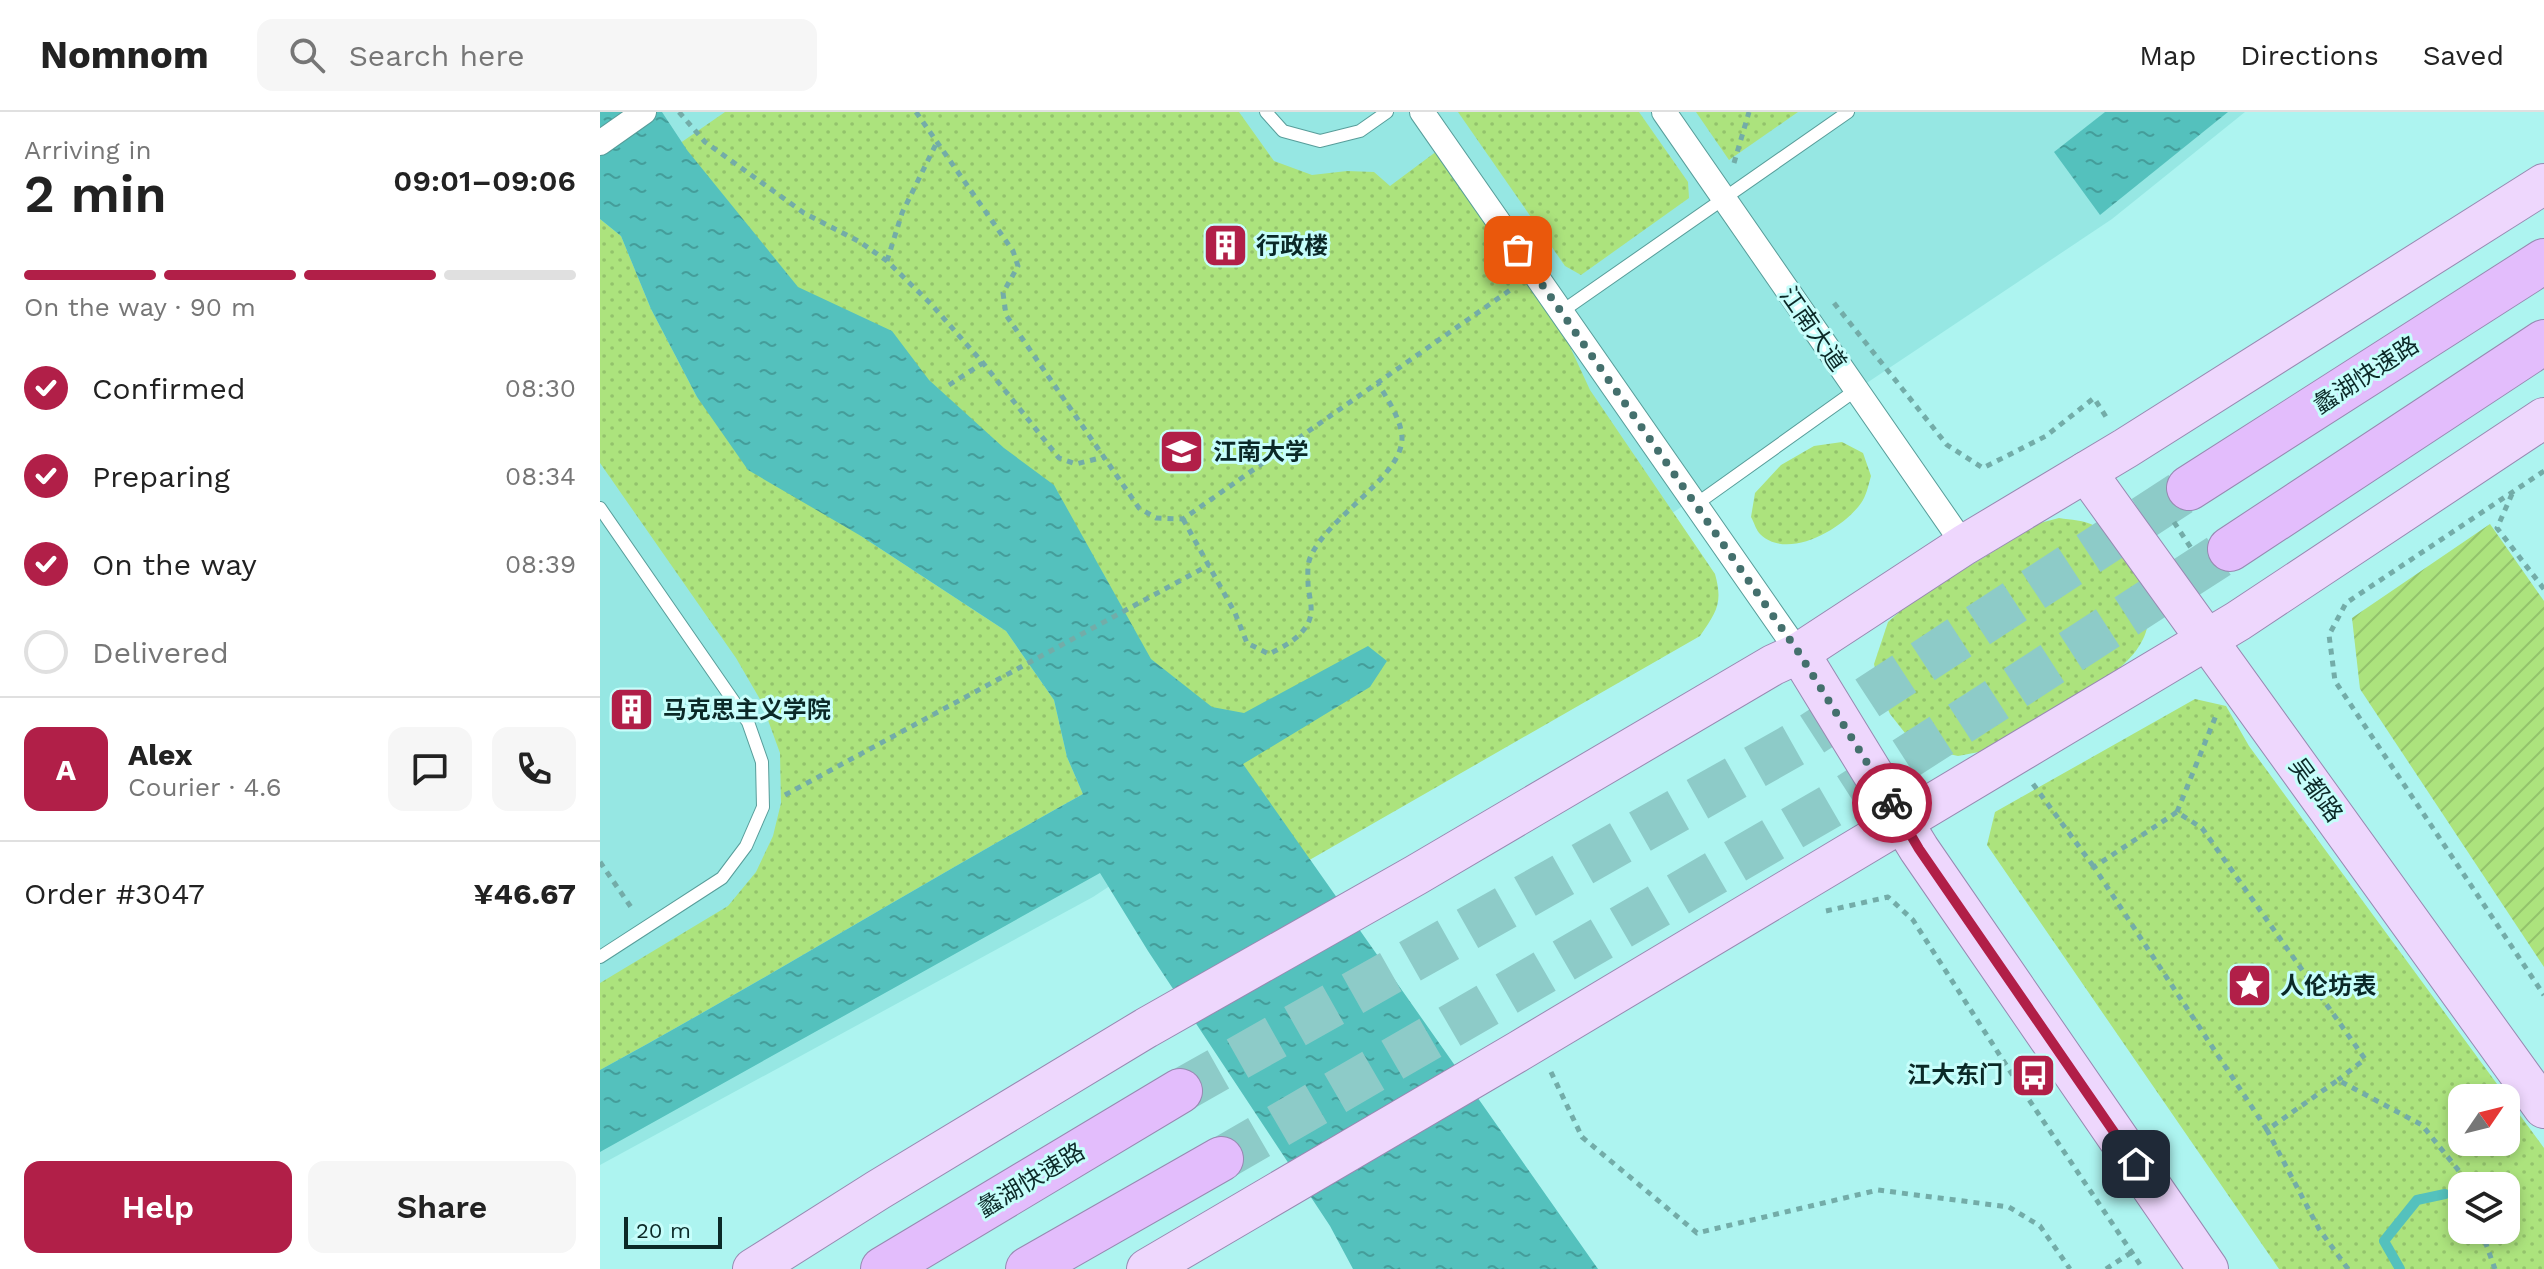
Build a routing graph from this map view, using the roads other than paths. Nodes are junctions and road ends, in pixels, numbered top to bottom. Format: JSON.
{"nodes":[{"id":1,"x":644,"y":112,"type":"edge"},
{"id":2,"x":1266,"y":112,"type":"edge"},
{"id":3,"x":1387,"y":112,"type":"edge"},
{"id":4,"x":1422,"y":112,"type":"edge"},
{"id":5,"x":1664,"y":112,"type":"edge"},
{"id":6,"x":1848,"y":112,"type":"edge"},
{"id":7,"x":600,"y":143,"type":"edge"},
{"id":8,"x":2544,"y":184,"type":"edge"},
{"id":9,"x":1732,"y":191,"type":"junction"},
{"id":10,"x":2544,"y":261,"type":"edge"},
{"id":11,"x":1561,"y":312,"type":"junction"},
{"id":12,"x":2544,"y":342,"type":"edge"},
{"id":13,"x":1856,"y":390,"type":"junction"},
{"id":14,"x":2544,"y":418,"type":"edge"},
{"id":15,"x":2086,"y":472,"type":"junction"},
{"id":16,"x":2189,"y":488,"type":"tunnel mouth"},
{"id":17,"x":1695,"y":505,"type":"junction"},
{"id":18,"x":600,"y":508,"type":"edge"},
{"id":19,"x":1964,"y":545,"type":"junction"},
{"id":20,"x":2230,"y":549,"type":"tunnel mouth"},
{"id":21,"x":2207,"y":638,"type":"junction"},
{"id":22,"x":1799,"y":653,"type":"junction"},
{"id":23,"x":1903,"y":820,"type":"junction"},
{"id":24,"x":600,"y":957,"type":"edge"},
{"id":25,"x":1180,"y":1091,"type":"tunnel mouth"},
{"id":26,"x":2544,"y":1108,"type":"edge"},
{"id":27,"x":1221,"y":1159,"type":"tunnel mouth"},
{"id":28,"x":753,"y":1269,"type":"edge"},
{"id":29,"x":883,"y":1269,"type":"edge"},
{"id":30,"x":1028,"y":1269,"type":"edge"},
{"id":31,"x":1147,"y":1269,"type":"edge"},
{"id":32,"x":2208,"y":1269,"type":"edge"}],
"edges":[{"from":1,"to":7,"type":"street"},
{"from":2,"to":3,"type":"lane"},
{"from":4,"to":11,"type":"street"},
{"from":5,"to":9,"type":"street","name":"江南大道"},
{"from":6,"to":9,"type":"lane"},
{"from":8,"to":15,"type":"main road"},
{"from":9,"to":11,"type":"lane"},
{"from":9,"to":13,"type":"street","name":"江南大道"},
{"from":10,"to":16,"type":"highway","name":"蠡湖快速路"},
{"from":11,"to":17,"type":"street"},
{"from":12,"to":20,"type":"highway"},
{"from":13,"to":17,"type":"lane"},
{"from":13,"to":19,"type":"street","name":"江南大道"},
{"from":14,"to":21,"type":"main road"},
{"from":15,"to":19,"type":"main road"},
{"from":15,"to":21,"type":"main road","name":"吴都路"},
{"from":17,"to":22,"type":"street"},
{"from":18,"to":24,"type":"lane"},
{"from":19,"to":22,"type":"main road"},
{"from":21,"to":23,"type":"main road"},
{"from":21,"to":26,"type":"main road","name":"吴都路"},
{"from":22,"to":23,"type":"main road"},
{"from":22,"to":28,"type":"main road"},
{"from":23,"to":31,"type":"main road"},
{"from":23,"to":32,"type":"main road"},
{"from":25,"to":29,"type":"highway","name":"蠡湖快速路"},
{"from":27,"to":30,"type":"highway"}]}
